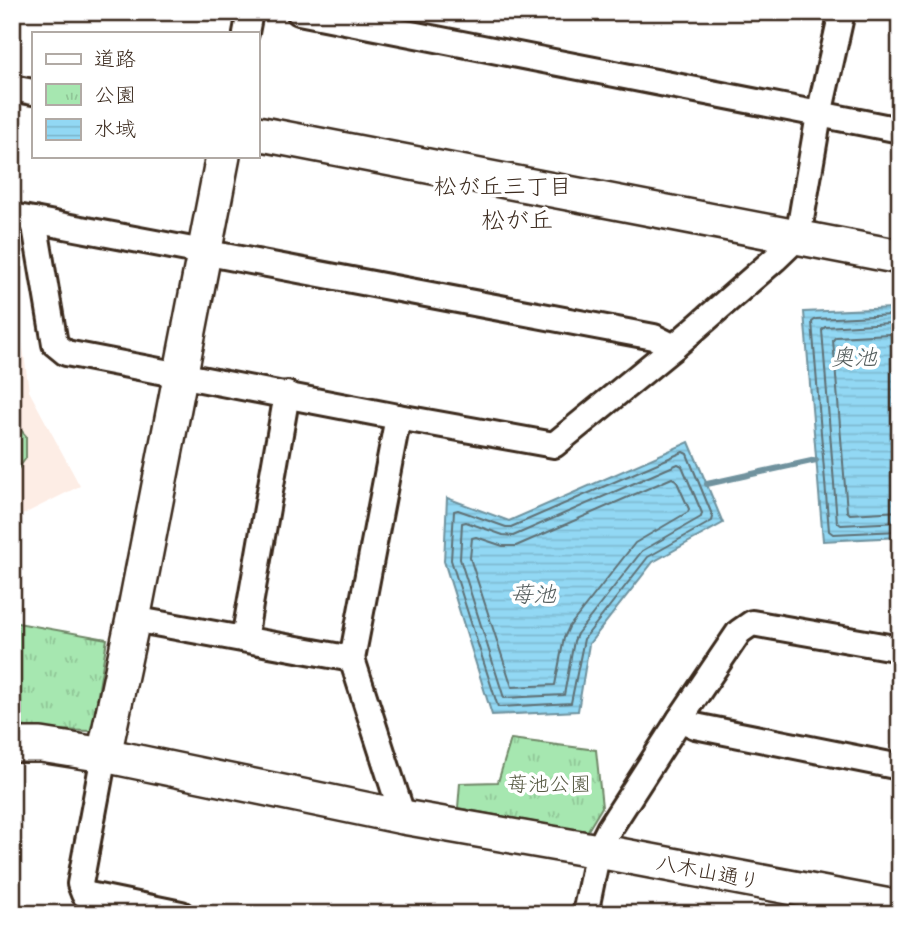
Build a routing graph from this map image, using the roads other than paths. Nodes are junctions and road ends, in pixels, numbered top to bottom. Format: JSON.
{"nodes":[{"id":1,"x":250,"y":12,"type":"edge"},
{"id":2,"x":299,"y":12,"type":"edge"},
{"id":3,"x":842,"y":12,"type":"edge"},
{"id":4,"x":246,"y":32,"type":"edge"},
{"id":5,"x":12,"y":88,"type":"edge"},
{"id":6,"x":32,"y":92,"type":"edge"},
{"id":7,"x":820,"y":115,"type":"junction"},
{"id":8,"x":900,"y":130,"type":"edge"},
{"id":9,"x":259,"y":133,"type":"edge"},
{"id":10,"x":222,"y":158,"type":"edge"},
{"id":11,"x":23,"y":218,"type":"edge"},
{"id":12,"x":798,"y":237,"type":"junction"},
{"id":13,"x":204,"y":252,"type":"junction"},
{"id":14,"x":900,"y":257,"type":"edge"},
{"id":15,"x":674,"y":347,"type":"junction"},
{"id":16,"x":179,"y":374,"type":"junction"},
{"id":17,"x":288,"y":394,"type":"junction"},
{"id":18,"x":398,"y":417,"type":"junction"},
{"id":19,"x":133,"y":619,"type":"junction"},
{"id":20,"x":244,"y":639,"type":"junction"},
{"id":21,"x":900,"y":649,"type":"edge"},
{"id":22,"x":352,"y":659,"type":"junction"},
{"id":23,"x":680,"y":719,"type":"junction"},
{"id":24,"x":12,"y":745,"type":"edge"},
{"id":25,"x":104,"y":755,"type":"junction"},
{"id":26,"x":900,"y":767,"type":"edge"},
{"id":27,"x":403,"y":817,"type":"junction"},
{"id":28,"x":598,"y":851,"type":"junction"},
{"id":29,"x":900,"y":908,"type":"edge"},
{"id":30,"x":181,"y":914,"type":"edge"},
{"id":31,"x":585,"y":914,"type":"edge"}],
"edges":[{"from":1,"to":4,"type":"street"},
{"from":2,"to":7,"type":"street"},
{"from":3,"to":7,"type":"street"},
{"from":5,"to":6,"type":"street"},
{"from":7,"to":8,"type":"street"},
{"from":7,"to":12,"type":"street"},
{"from":9,"to":12,"type":"street"},
{"from":10,"to":13,"type":"street"},
{"from":11,"to":13,"type":"street"},
{"from":11,"to":16,"type":"street"},
{"from":12,"to":14,"type":"street"},
{"from":12,"to":15,"type":"street"},
{"from":13,"to":15,"type":"street"},
{"from":13,"to":16,"type":"street"},
{"from":15,"to":18,"type":"street"},
{"from":16,"to":17,"type":"street"},
{"from":16,"to":19,"type":"street"},
{"from":17,"to":18,"type":"street"},
{"from":17,"to":20,"type":"street"},
{"from":18,"to":22,"type":"street"},
{"from":19,"to":20,"type":"street"},
{"from":19,"to":25,"type":"street"},
{"from":20,"to":22,"type":"street"},
{"from":21,"to":23,"type":"street"},
{"from":22,"to":27,"type":"street"},
{"from":23,"to":26,"type":"street"},
{"from":23,"to":28,"type":"street"},
{"from":24,"to":25,"type":"street"},
{"from":25,"to":27,"type":"street","name":"八木山通り"},
{"from":25,"to":30,"type":"street"},
{"from":27,"to":28,"type":"street","name":"八木山通り"},
{"from":28,"to":29,"type":"street","name":"八木山通り"},
{"from":28,"to":31,"type":"street"}]}
